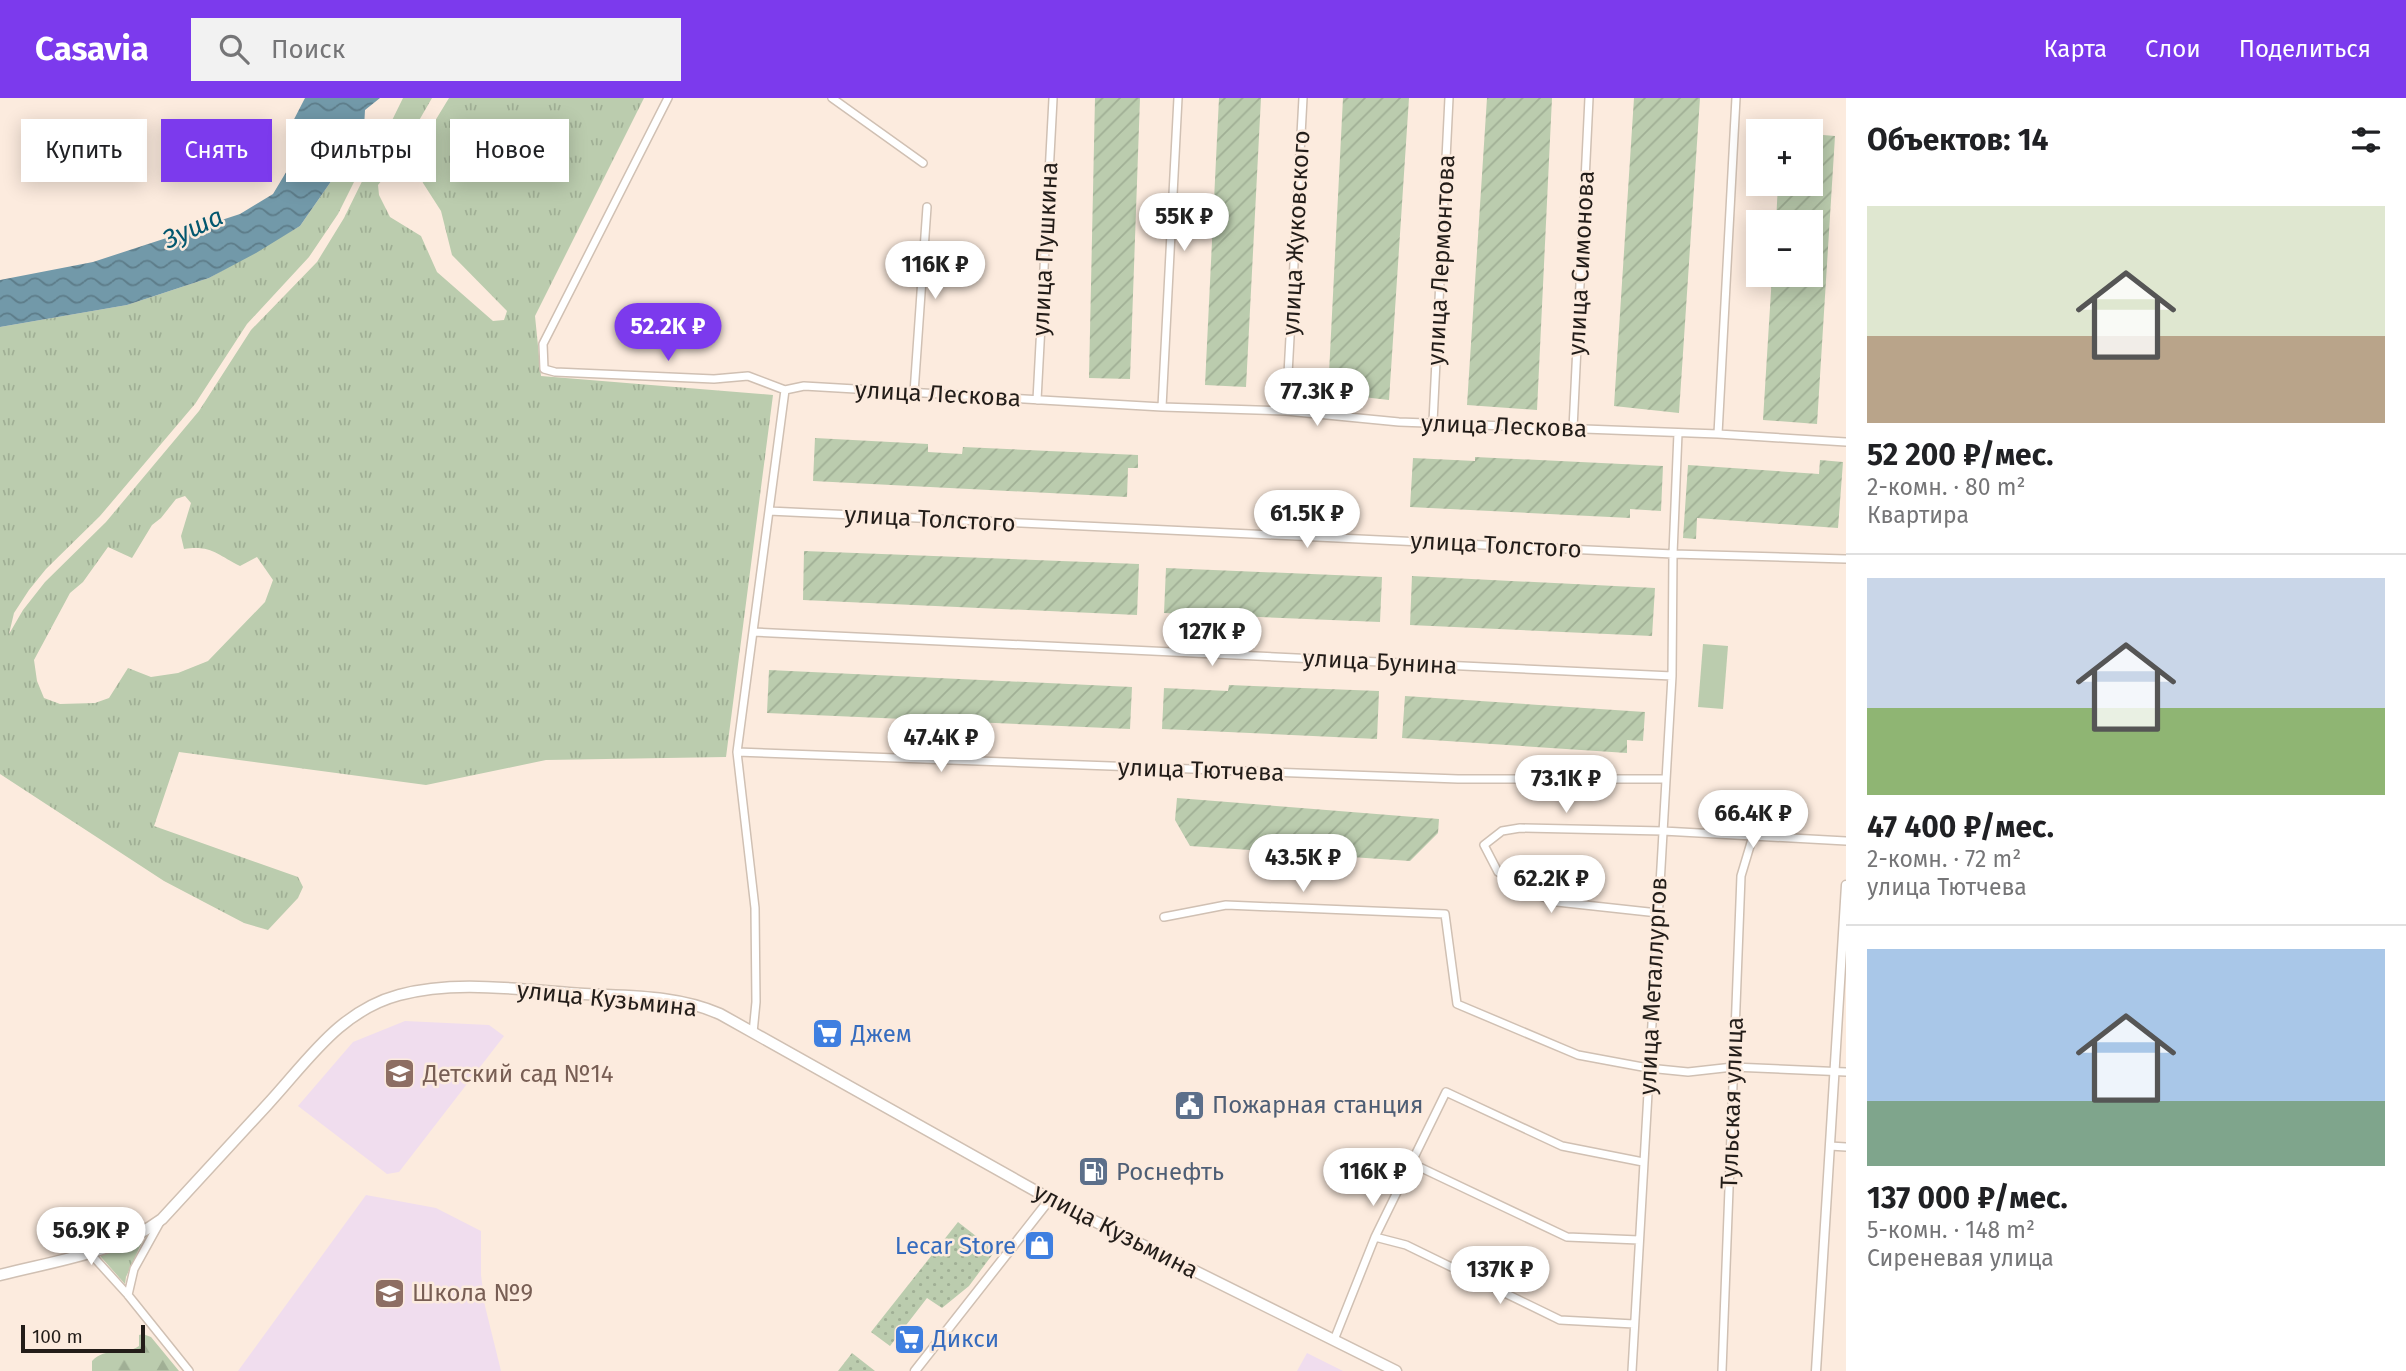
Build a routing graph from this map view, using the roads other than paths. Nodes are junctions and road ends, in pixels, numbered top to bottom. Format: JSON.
{"nodes":[{"id":1,"x":668,"y":98,"type":"edge"},
{"id":2,"x":832,"y":98,"type":"edge"},
{"id":3,"x":1178,"y":98,"type":"edge"},
{"id":4,"x":1303,"y":98,"type":"edge"},
{"id":5,"x":1449,"y":98,"type":"edge"},
{"id":6,"x":1589,"y":98,"type":"edge"},
{"id":7,"x":1736,"y":98,"type":"edge"},
{"id":8,"x":1053,"y":99,"type":"edge"},
{"id":9,"x":923,"y":163,"type":"dead end"},
{"id":10,"x":928,"y":207,"type":"dead end"},
{"id":11,"x":785,"y":390,"type":"junction"},
{"id":12,"x":914,"y":393,"type":"junction"},
{"id":13,"x":1037,"y":400,"type":"junction"},
{"id":14,"x":1162,"y":407,"type":"junction"},
{"id":15,"x":1286,"y":411,"type":"junction"},
{"id":16,"x":1433,"y":422,"type":"junction"},
{"id":17,"x":1573,"y":429,"type":"junction"},
{"id":18,"x":1678,"y":433,"type":"junction"},
{"id":19,"x":1718,"y":434,"type":"junction"},
{"id":20,"x":1846,"y":442,"type":"edge"},
{"id":21,"x":769,"y":511,"type":"junction"},
{"id":22,"x":1673,"y":554,"type":"junction"},
{"id":23,"x":1846,"y":559,"type":"edge"},
{"id":24,"x":753,"y":632,"type":"junction"},
{"id":25,"x":1672,"y":676,"type":"junction"},
{"id":26,"x":737,"y":752,"type":"junction"},
{"id":27,"x":1666,"y":779,"type":"junction"},
{"id":28,"x":1662,"y":831,"type":"junction"},
{"id":29,"x":1753,"y":836,"type":"junction"},
{"id":30,"x":1846,"y":841,"type":"edge"},
{"id":31,"x":1846,"y":885,"type":"edge"},
{"id":32,"x":1658,"y":913,"type":"junction"},
{"id":33,"x":1164,"y":917,"type":"dead end"},
{"id":34,"x":753,"y":1033,"type":"junction"},
{"id":35,"x":1733,"y":1067,"type":"junction"},
{"id":36,"x":1648,"y":1068,"type":"junction"},
{"id":37,"x":1835,"y":1072,"type":"junction"},
{"id":38,"x":1846,"y":1072,"type":"edge"},
{"id":39,"x":1830,"y":1146,"type":"junction"},
{"id":40,"x":1846,"y":1147,"type":"edge"},
{"id":41,"x":1643,"y":1162,"type":"junction"},
{"id":42,"x":1411,"y":1163,"type":"junction"},
{"id":43,"x":1050,"y":1199,"type":"junction"},
{"id":44,"x":162,"y":1219,"type":"junction"},
{"id":45,"x":1375,"y":1237,"type":"junction"},
{"id":46,"x":1639,"y":1240,"type":"junction"},
{"id":47,"x":89,"y":1252,"type":"junction"},
{"id":48,"x":0,"y":1275,"type":"edge"},
{"id":49,"x":128,"y":1295,"type":"junction"},
{"id":50,"x":1634,"y":1324,"type":"junction"},
{"id":51,"x":1334,"y":1340,"type":"junction"},
{"id":52,"x":189,"y":1371,"type":"edge"},
{"id":53,"x":915,"y":1371,"type":"edge"},
{"id":54,"x":1396,"y":1371,"type":"edge"},
{"id":55,"x":1632,"y":1371,"type":"edge"},
{"id":56,"x":1722,"y":1371,"type":"edge"},
{"id":57,"x":1815,"y":1371,"type":"edge"}],
"edges":[{"from":1,"to":11,"type":"street"},
{"from":2,"to":9,"type":"street"},
{"from":3,"to":14,"type":"street"},
{"from":4,"to":15,"type":"street","name":"улица Жуковского"},
{"from":5,"to":16,"type":"street","name":"улица Лермонтова"},
{"from":6,"to":17,"type":"street","name":"улица Симонова"},
{"from":7,"to":19,"type":"street"},
{"from":8,"to":13,"type":"street","name":"улица Пушкина"},
{"from":10,"to":12,"type":"street"},
{"from":11,"to":12,"type":"street","name":"улица Лескова"},
{"from":11,"to":21,"type":"street"},
{"from":12,"to":13,"type":"street","name":"улица Лескова"},
{"from":13,"to":14,"type":"street","name":"улица Лескова"},
{"from":14,"to":15,"type":"street","name":"улица Лескова"},
{"from":15,"to":16,"type":"street","name":"улица Лескова"},
{"from":16,"to":17,"type":"street","name":"улица Лескова"},
{"from":17,"to":18,"type":"street","name":"улица Лескова"},
{"from":18,"to":19,"type":"street","name":"улица Лескова"},
{"from":18,"to":22,"type":"street","name":"улица Металлургов"},
{"from":19,"to":20,"type":"street","name":"улица Лескова"},
{"from":21,"to":22,"type":"street","name":"улица Толстого"},
{"from":21,"to":24,"type":"street"},
{"from":22,"to":23,"type":"street","name":"улица Толстого"},
{"from":22,"to":25,"type":"street","name":"улица Металлургов"},
{"from":24,"to":25,"type":"street","name":"улица Бунина"},
{"from":24,"to":26,"type":"street"},
{"from":25,"to":27,"type":"street","name":"улица Металлургов"},
{"from":26,"to":27,"type":"street","name":"улица Тютчева"},
{"from":26,"to":34,"type":"street"},
{"from":27,"to":28,"type":"street","name":"улица Металлургов"},
{"from":28,"to":29,"type":"street"},
{"from":28,"to":32,"type":"street","name":"улица Металлургов"},
{"from":28,"to":32,"type":"street"},
{"from":29,"to":30,"type":"street"},
{"from":29,"to":35,"type":"street","name":"Тульская улица"},
{"from":31,"to":37,"type":"street"},
{"from":32,"to":36,"type":"street","name":"улица Металлургов"},
{"from":33,"to":36,"type":"street"},
{"from":34,"to":43,"type":"main road","name":"улица Кузьмина"},
{"from":34,"to":44,"type":"main road","name":"улица Кузьмина"},
{"from":35,"to":36,"type":"street"},
{"from":35,"to":37,"type":"street"},
{"from":35,"to":56,"type":"street","name":"Тульская улица"},
{"from":36,"to":41,"type":"street","name":"улица Металлургов"},
{"from":37,"to":38,"type":"street"},
{"from":37,"to":39,"type":"street"},
{"from":39,"to":40,"type":"street"},
{"from":39,"to":57,"type":"street"},
{"from":41,"to":42,"type":"street"},
{"from":41,"to":46,"type":"street","name":"улица Металлургов"},
{"from":42,"to":45,"type":"street"},
{"from":42,"to":46,"type":"street"},
{"from":43,"to":51,"type":"main road","name":"улица Кузьмина"},
{"from":43,"to":53,"type":"street"},
{"from":44,"to":47,"type":"main road","name":"улица Кузьмина"},
{"from":44,"to":49,"type":"street"},
{"from":45,"to":50,"type":"street"},
{"from":45,"to":51,"type":"street"},
{"from":46,"to":50,"type":"street","name":"улица Металлургов"},
{"from":47,"to":48,"type":"main road","name":"улица Кузьмина"},
{"from":47,"to":49,"type":"street"},
{"from":49,"to":52,"type":"street"},
{"from":50,"to":55,"type":"street","name":"улица Металлургов"},
{"from":51,"to":54,"type":"main road","name":"улица Кузьмина"}]}
